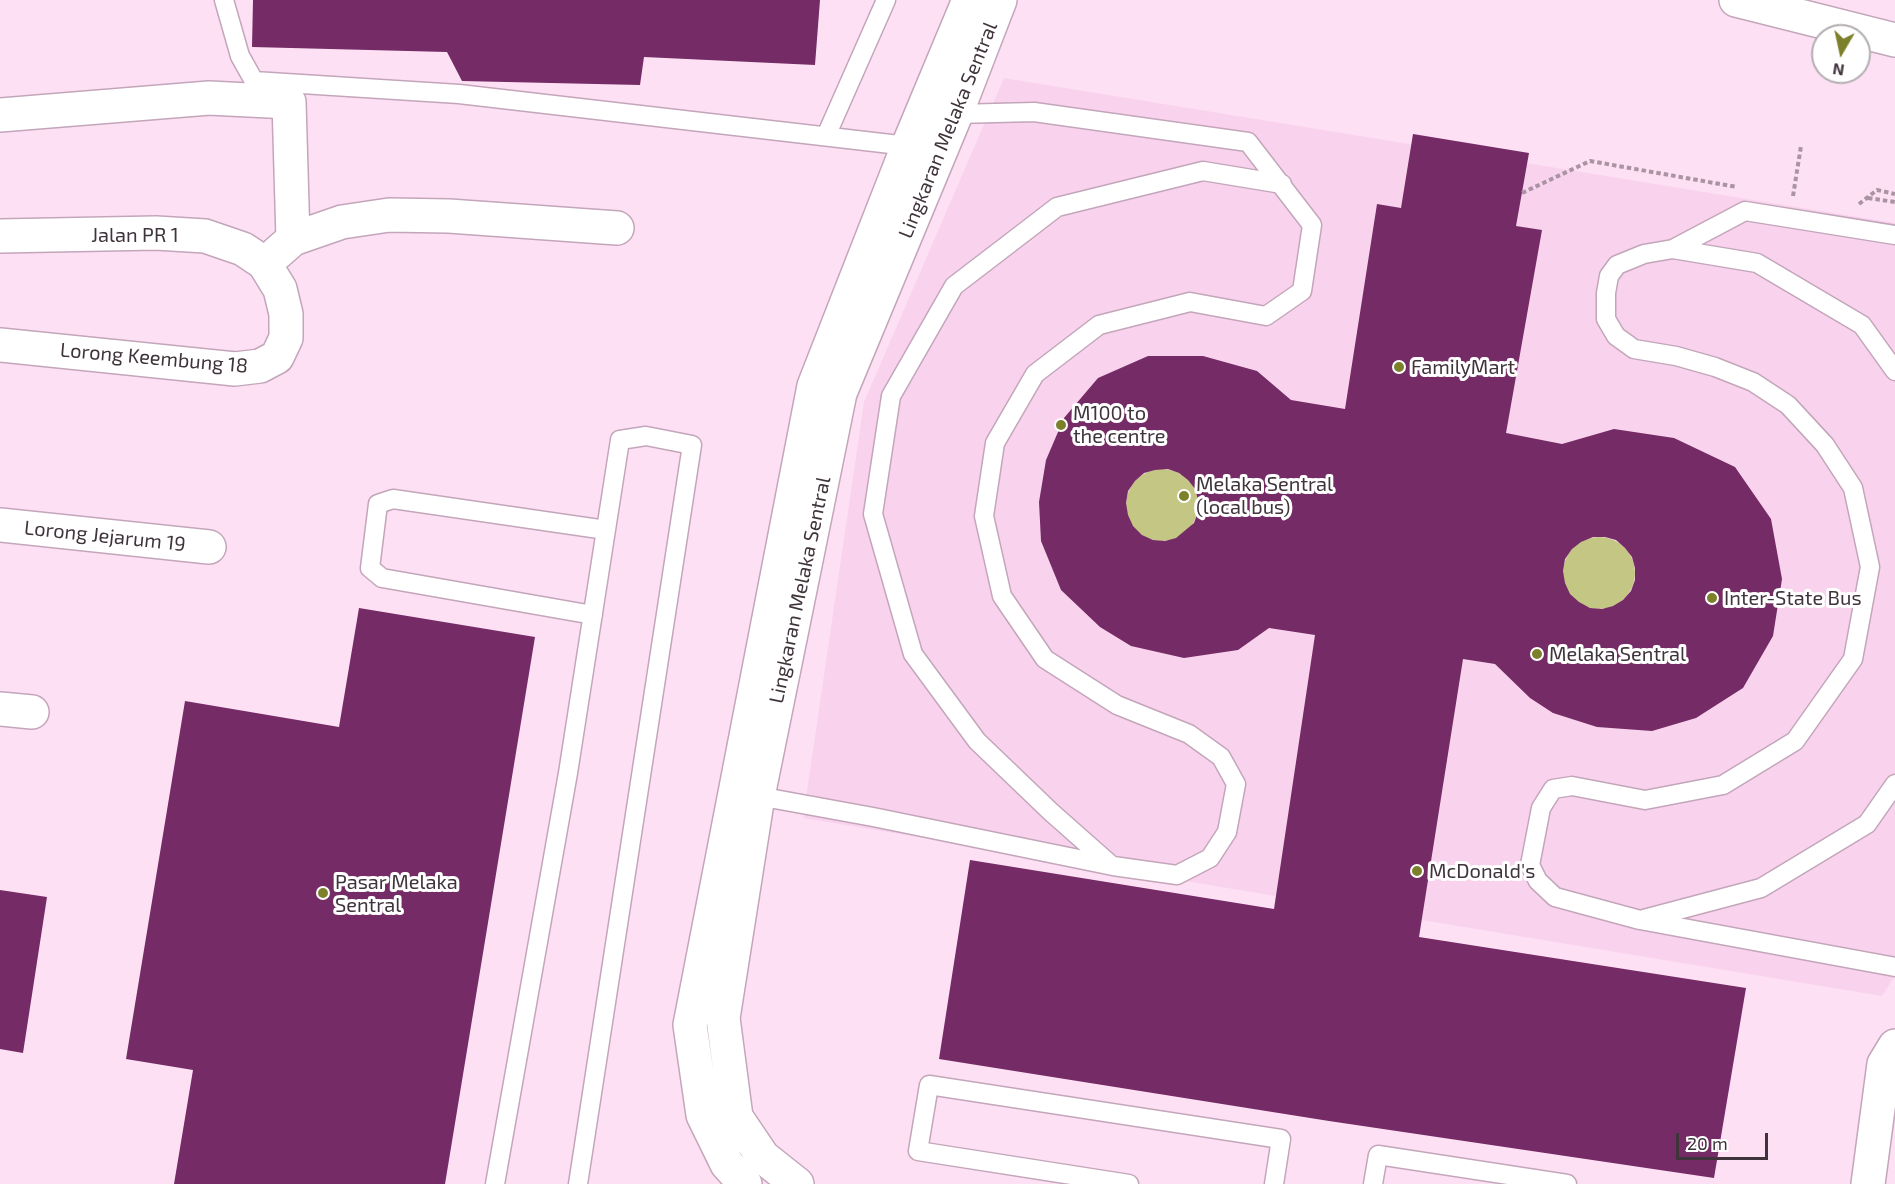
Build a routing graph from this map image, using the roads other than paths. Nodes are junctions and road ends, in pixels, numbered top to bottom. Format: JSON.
{"nodes":[{"id":1,"x":224,"y":0,"type":"edge"},
{"id":2,"x":886,"y":0,"type":"edge"},
{"id":3,"x":969,"y":0,"type":"edge"},
{"id":4,"x":1000,"y":0,"type":"edge"},
{"id":5,"x":1736,"y":0,"type":"edge"},
{"id":6,"x":1895,"y":40,"type":"edge"},
{"id":7,"x":956,"y":114,"type":"junction"},
{"id":8,"x":0,"y":115,"type":"edge"},
{"id":9,"x":826,"y":136,"type":"junction"},
{"id":10,"x":908,"y":146,"type":"junction"},
{"id":11,"x":1282,"y":184,"type":"junction"},
{"id":12,"x":617,"y":228,"type":"dead end"},
{"id":13,"x":1895,"y":235,"type":"edge"},
{"id":14,"x":0,"y":236,"type":"edge"},
{"id":15,"x":293,"y":239,"type":"junction"},
{"id":16,"x":1673,"y":249,"type":"junction"},
{"id":17,"x":264,"y":263,"type":"junction"},
{"id":18,"x":0,"y":345,"type":"edge"},
{"id":19,"x":1895,"y":371,"type":"edge"},
{"id":20,"x":0,"y":525,"type":"edge"},
{"id":21,"x":606,"y":530,"type":"junction"},
{"id":22,"x":209,"y":547,"type":"dead end"},
{"id":23,"x":592,"y":615,"type":"junction"},
{"id":24,"x":1895,"y":784,"type":"edge"},
{"id":25,"x":758,"y":796,"type":"junction"},
{"id":26,"x":1113,"y":866,"type":"junction"},
{"id":27,"x":1640,"y":920,"type":"junction"},
{"id":28,"x":1895,"y":967,"type":"edge"},
{"id":29,"x":1895,"y":1046,"type":"edge"},
{"id":30,"x":733,"y":1177,"type":"edge"},
{"id":31,"x":495,"y":1184,"type":"edge"},
{"id":32,"x":578,"y":1184,"type":"edge"},
{"id":33,"x":797,"y":1184,"type":"edge"},
{"id":34,"x":1128,"y":1184,"type":"edge"},
{"id":35,"x":1274,"y":1184,"type":"edge"},
{"id":36,"x":1373,"y":1184,"type":"edge"},
{"id":37,"x":1567,"y":1184,"type":"edge"},
{"id":38,"x":1868,"y":1184,"type":"edge"}],
"edges":[{"from":1,"to":9,"type":"lane"},
{"from":2,"to":9,"type":"lane"},
{"from":3,"to":10,"type":"street","name":"Lingkaran Melaka Sentral"},
{"from":4,"to":7,"type":"street","name":"Lingkaran Melaka Sentral"},
{"from":5,"to":6,"type":"street"},
{"from":7,"to":10,"type":"lane"},
{"from":7,"to":11,"type":"lane"},
{"from":7,"to":25,"type":"street","name":"Lingkaran Melaka Sentral"},
{"from":8,"to":15,"type":"street"},
{"from":9,"to":10,"type":"lane"},
{"from":10,"to":30,"type":"street","name":"Lingkaran Melaka Sentral"},
{"from":11,"to":26,"type":"lane"},
{"from":11,"to":26,"type":"lane"},
{"from":12,"to":15,"type":"street"},
{"from":13,"to":16,"type":"lane"},
{"from":14,"to":17,"type":"street","name":"Jalan PR 1"},
{"from":15,"to":17,"type":"street"},
{"from":16,"to":19,"type":"lane"},
{"from":16,"to":27,"type":"lane"},
{"from":17,"to":18,"type":"street","name":"Lorong Keembung 18"},
{"from":20,"to":22,"type":"street","name":"Lorong Jejarum 19"},
{"from":21,"to":23,"type":"lane"},
{"from":21,"to":23,"type":"lane"},
{"from":21,"to":32,"type":"lane"},
{"from":23,"to":31,"type":"lane"},
{"from":24,"to":27,"type":"lane"},
{"from":25,"to":26,"type":"lane"},
{"from":25,"to":33,"type":"street","name":"Lingkaran Melaka Sentral"},
{"from":27,"to":28,"type":"lane"},
{"from":29,"to":38,"type":"street"},
{"from":34,"to":35,"type":"lane"},
{"from":36,"to":37,"type":"lane"}]}
